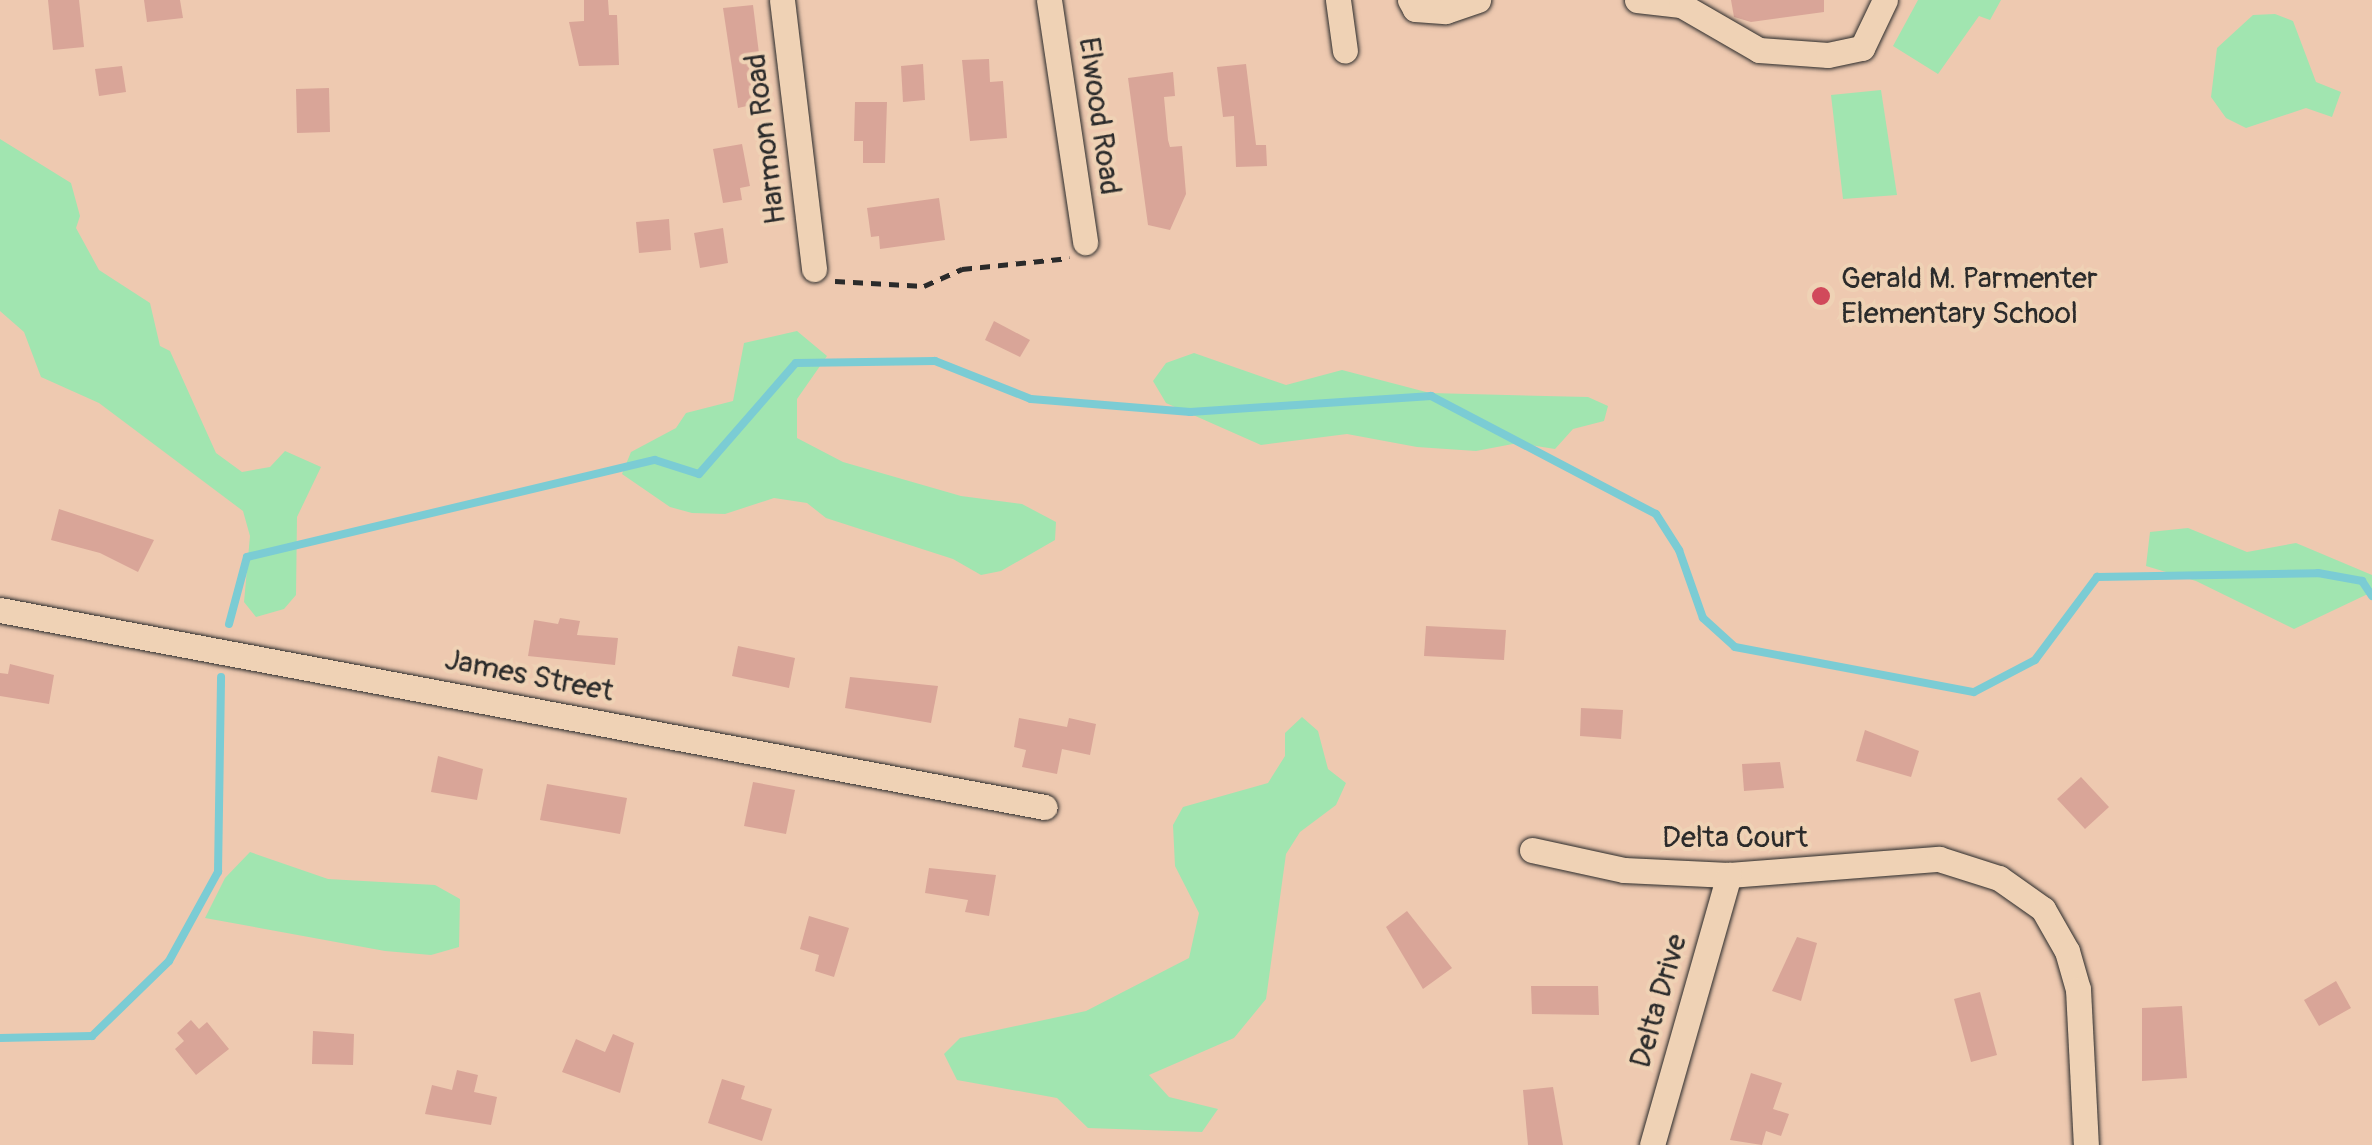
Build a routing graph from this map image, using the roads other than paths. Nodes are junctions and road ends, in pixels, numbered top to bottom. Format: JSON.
{"nodes":[{"id":1,"x":782,"y":0,"type":"edge"},
{"id":2,"x":1049,"y":0,"type":"edge"},
{"id":3,"x":1338,"y":0,"type":"edge"},
{"id":4,"x":1410,"y":0,"type":"edge"},
{"id":5,"x":1478,"y":0,"type":"edge"},
{"id":6,"x":1637,"y":0,"type":"edge"},
{"id":7,"x":1885,"y":0,"type":"edge"},
{"id":8,"x":1345,"y":51,"type":"dead end"},
{"id":9,"x":1085,"y":242,"type":"road end"},
{"id":10,"x":814,"y":270,"type":"road end"},
{"id":11,"x":0,"y":610,"type":"edge"},
{"id":12,"x":1045,"y":807,"type":"dead end"},
{"id":13,"x":1532,"y":850,"type":"dead end"},
{"id":14,"x":1729,"y":875,"type":"junction"},
{"id":15,"x":1652,"y":1145,"type":"edge"},
{"id":16,"x":2086,"y":1145,"type":"edge"}],
"edges":[{"from":1,"to":10,"type":"street","name":"Harmon Road"},
{"from":2,"to":9,"type":"street","name":"Elwood Road"},
{"from":3,"to":8,"type":"street"},
{"from":4,"to":5,"type":"street"},
{"from":6,"to":7,"type":"street"},
{"from":11,"to":12,"type":"street","name":"James Street"},
{"from":13,"to":14,"type":"street","name":"Delta Court"},
{"from":14,"to":15,"type":"street","name":"Delta Drive"},
{"from":14,"to":16,"type":"street","name":"Delta Court"}]}
